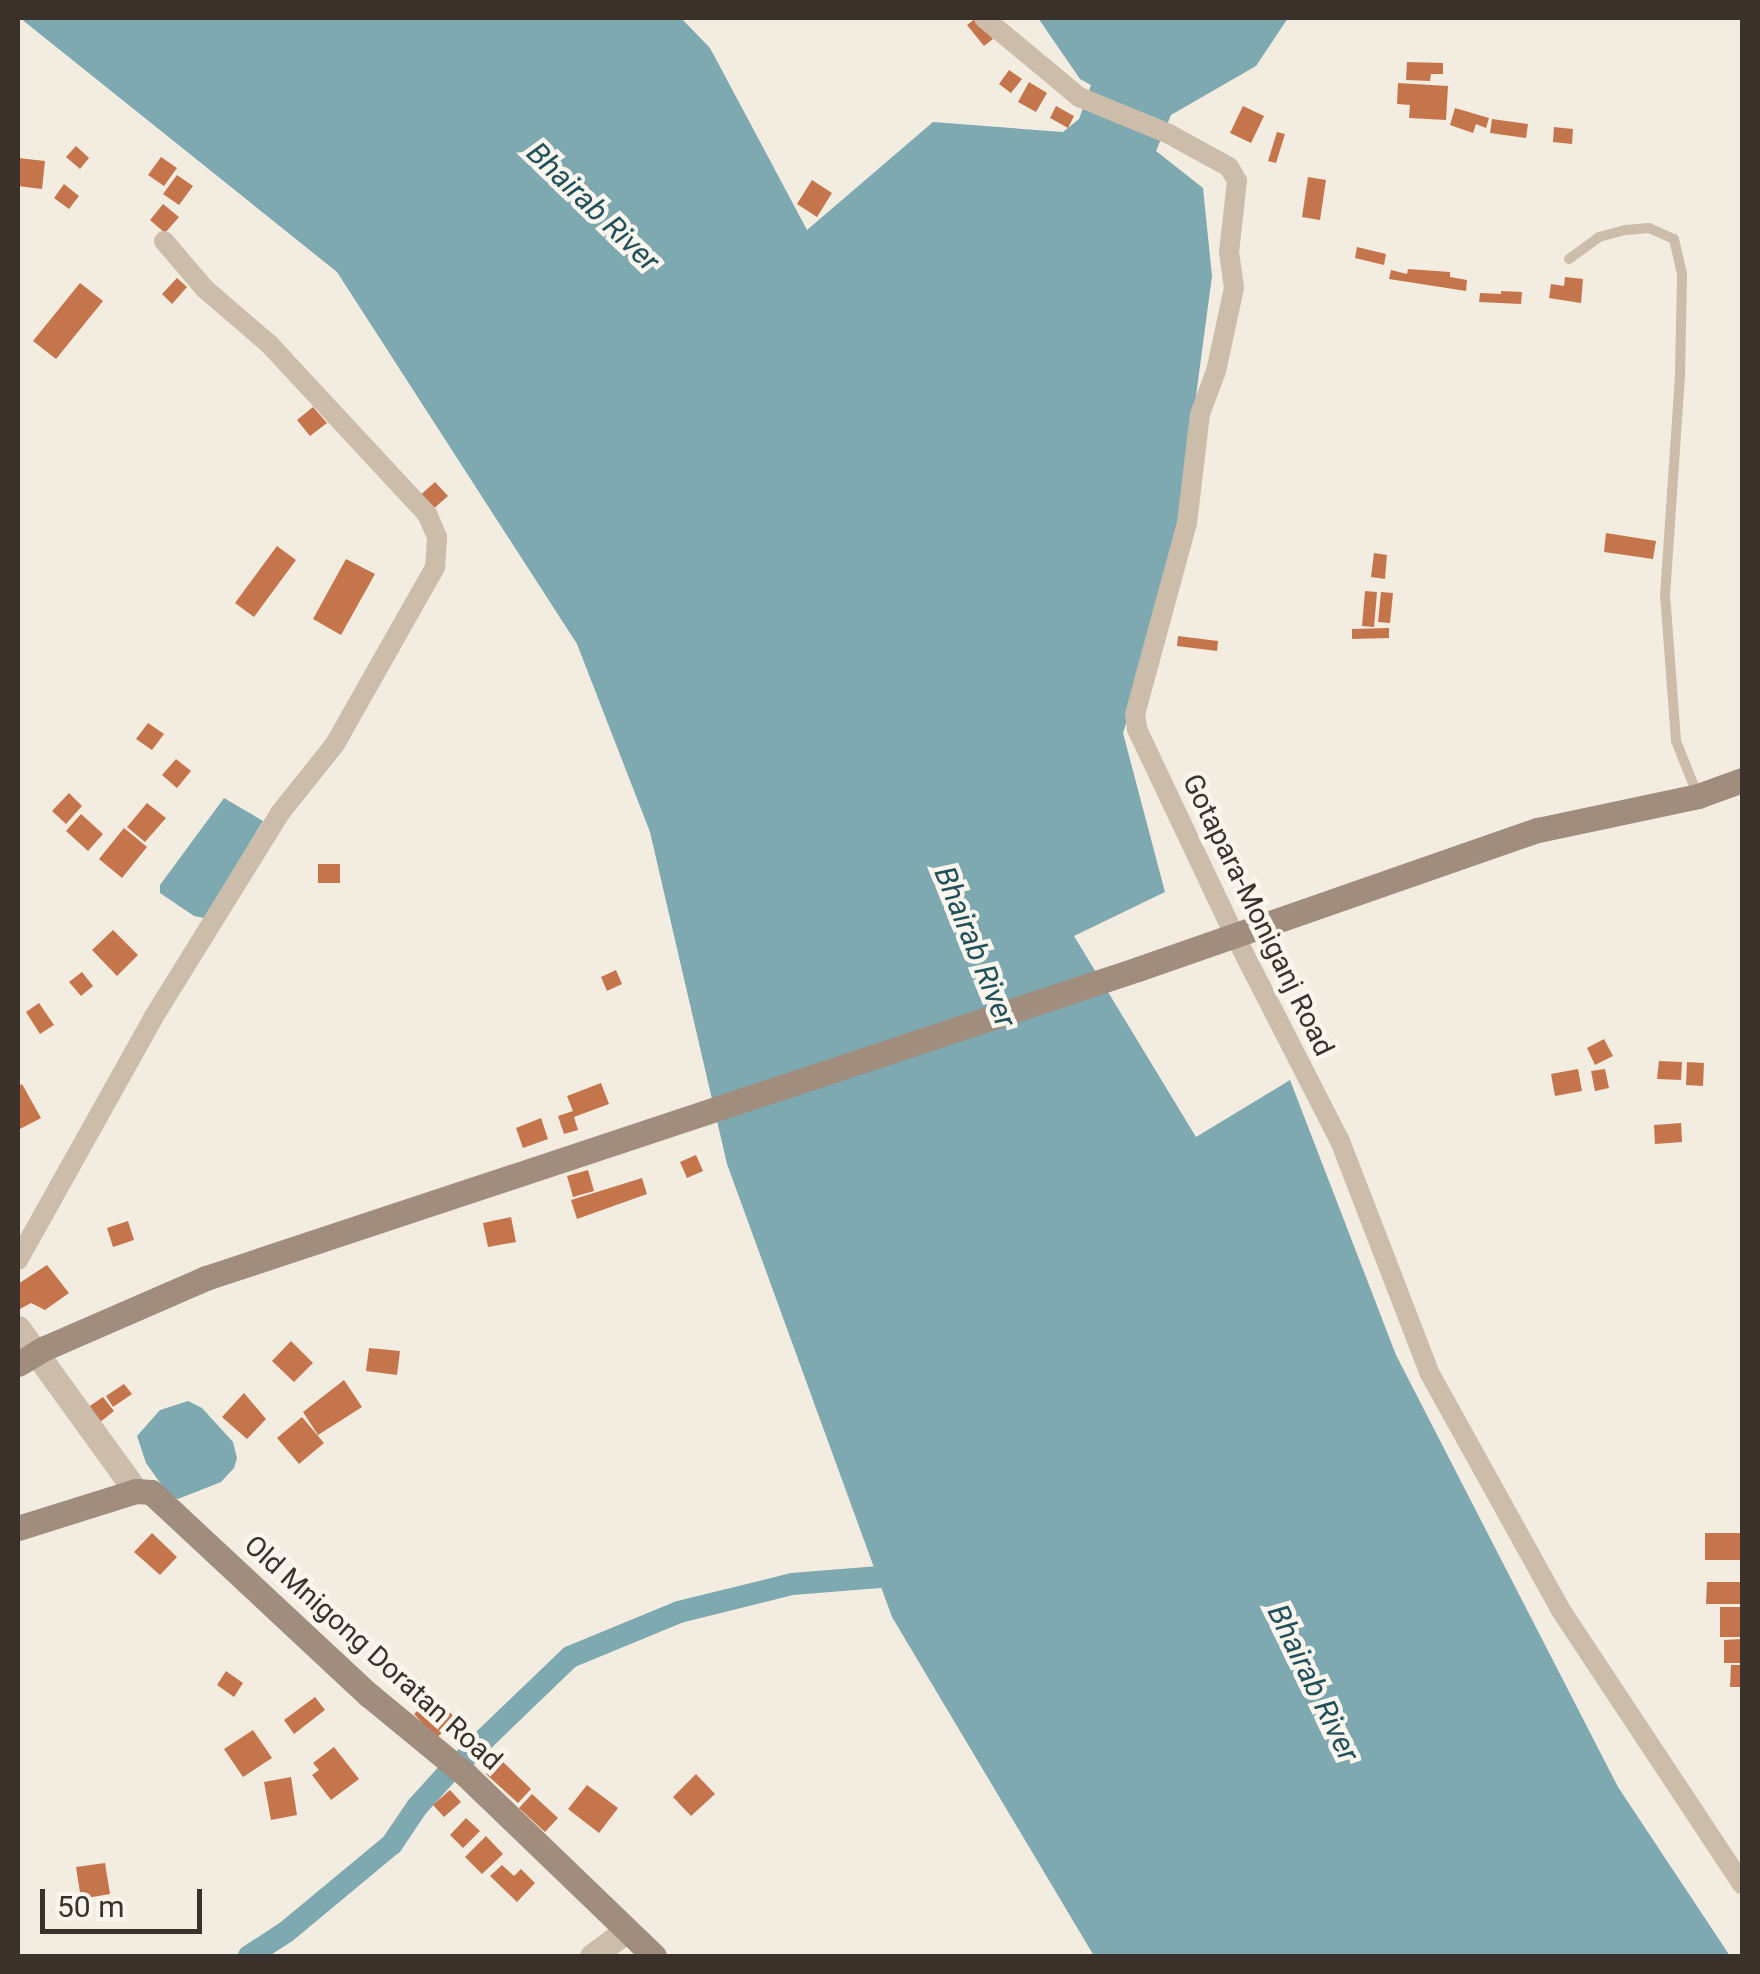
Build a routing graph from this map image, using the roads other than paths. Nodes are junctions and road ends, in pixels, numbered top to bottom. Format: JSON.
{"nodes":[{"id":1,"x":984,"y":18,"type":"edge"},
{"id":2,"x":164,"y":240,"type":"dead end"},
{"id":3,"x":1569,"y":258,"type":"dead end"},
{"id":4,"x":1742,"y":780,"type":"edge"},
{"id":5,"x":1698,"y":796,"type":"junction"},
{"id":6,"x":18,"y":1260,"type":"edge"},
{"id":7,"x":18,"y":1328,"type":"edge"},
{"id":8,"x":18,"y":1364,"type":"edge"},
{"id":9,"x":136,"y":1491,"type":"junction"},
{"id":10,"x":18,"y":1528,"type":"edge"},
{"id":11,"x":1742,"y":1884,"type":"edge"},
{"id":12,"x":626,"y":1931,"type":"junction"},
{"id":13,"x":592,"y":1956,"type":"edge"},
{"id":14,"x":654,"y":1956,"type":"edge"}],
"edges":[{"from":1,"to":11,"type":"street","name":"Gotapara-Moniganj Road"},
{"from":2,"to":6,"type":"street"},
{"from":3,"to":5,"type":"lane"},
{"from":4,"to":5,"type":"main road"},
{"from":5,"to":8,"type":"main road","bridge":true},
{"from":7,"to":9,"type":"street"},
{"from":9,"to":10,"type":"main road"},
{"from":9,"to":12,"type":"main road","name":"Old Mnigong Doratan Road"},
{"from":12,"to":13,"type":"street"},
{"from":12,"to":14,"type":"main road","name":"Old Mnigong Doratan Road"}]}
